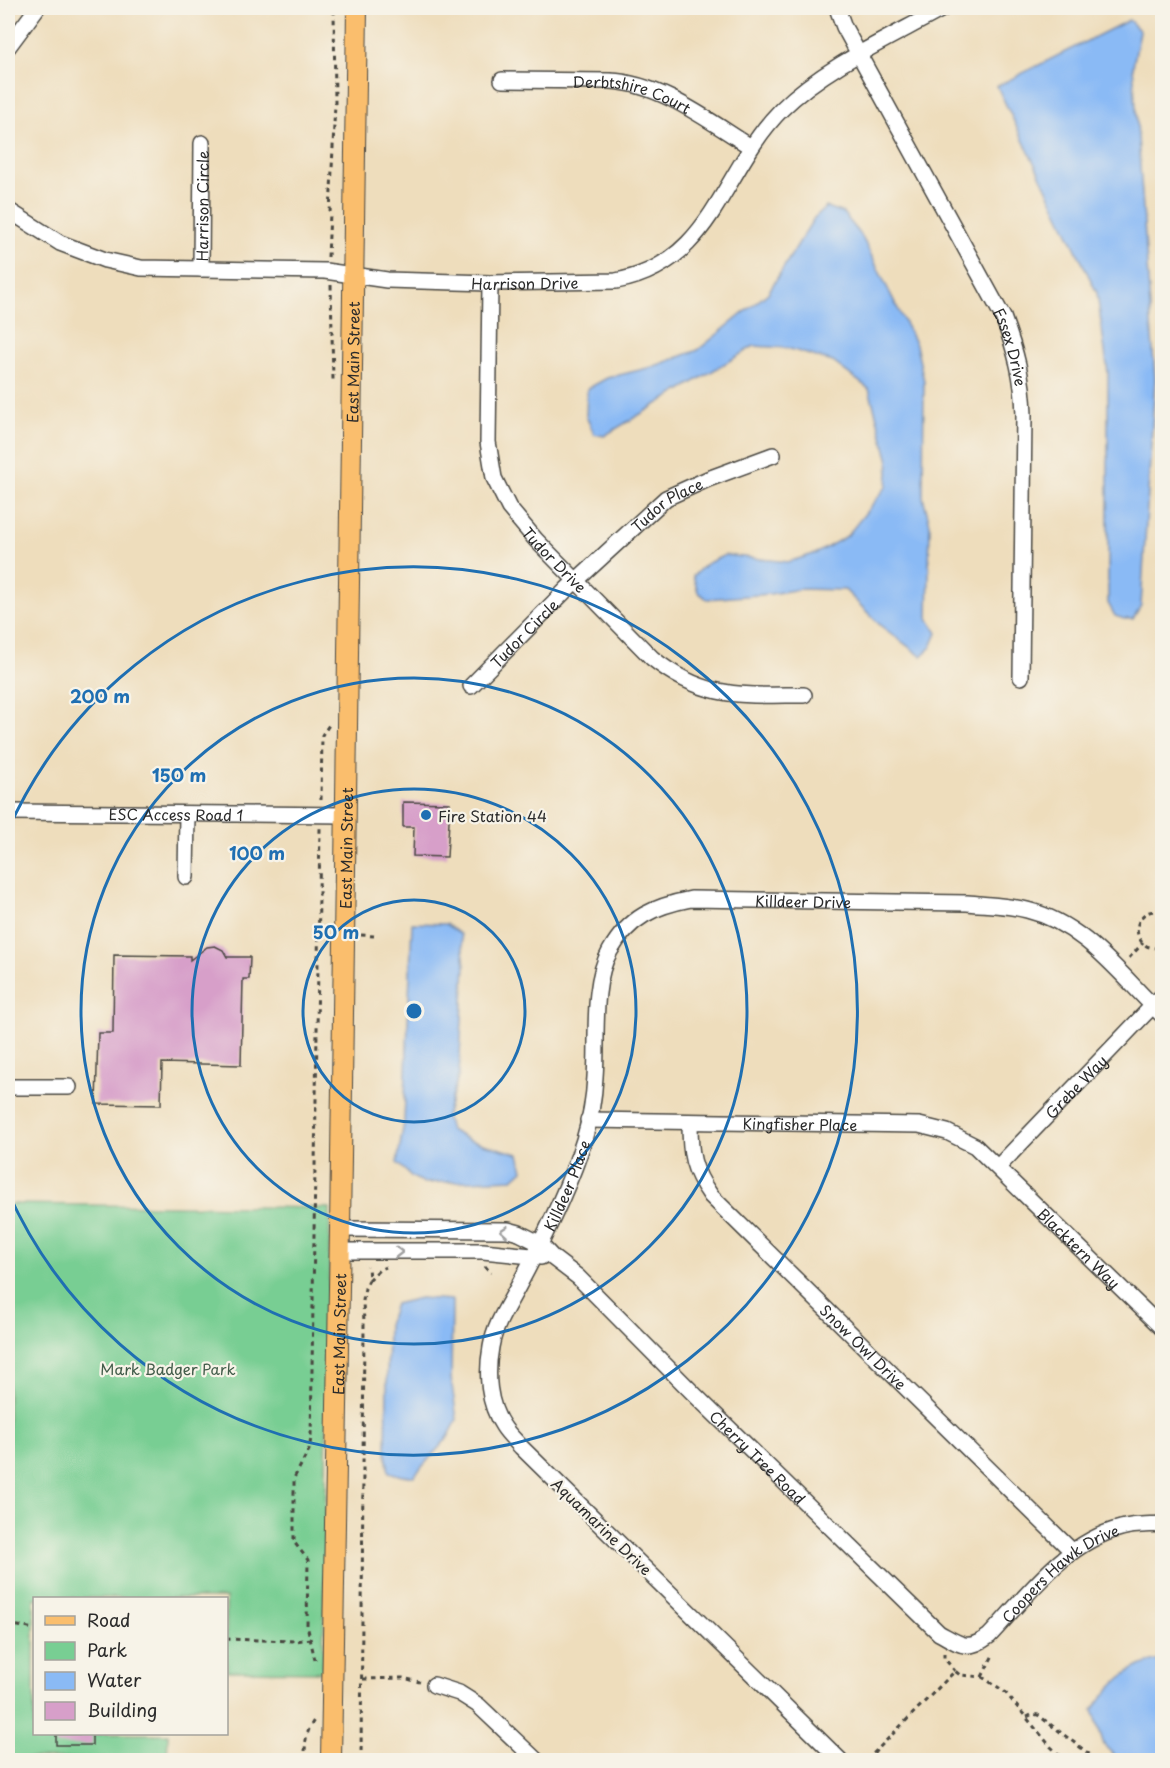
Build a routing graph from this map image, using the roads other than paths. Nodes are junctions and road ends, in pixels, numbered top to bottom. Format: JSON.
{"nodes":[{"id":1,"x":37,"y":8,"type":"edge"},
{"id":2,"x":357,"y":8,"type":"edge"},
{"id":3,"x":837,"y":8,"type":"edge"},
{"id":4,"x":944,"y":8,"type":"edge"},
{"id":5,"x":8,"y":47,"type":"edge"},
{"id":6,"x":860,"y":55,"type":"junction"},
{"id":7,"x":502,"y":80,"type":"dead end"},
{"id":8,"x":202,"y":143,"type":"dead end"},
{"id":9,"x":751,"y":147,"type":"junction"},
{"id":10,"x":8,"y":210,"type":"edge"},
{"id":11,"x":201,"y":269,"type":"junction"},
{"id":12,"x":354,"y":276,"type":"junction"},
{"id":13,"x":490,"y":282,"type":"junction"},
{"id":14,"x":773,"y":455,"type":"dead end"},
{"id":15,"x":577,"y":580,"type":"junction"},
{"id":16,"x":1021,"y":677,"type":"dead end"},
{"id":17,"x":471,"y":686,"type":"dead end"},
{"id":18,"x":804,"y":695,"type":"dead end"},
{"id":19,"x":8,"y":812,"type":"edge"},
{"id":20,"x":187,"y":814,"type":"junction"},
{"id":21,"x":346,"y":815,"type":"junction"},
{"id":22,"x":186,"y":877,"type":"dead end"},
{"id":23,"x":1159,"y":1006,"type":"edge"},
{"id":24,"x":8,"y":1087,"type":"edge"},
{"id":25,"x":69,"y":1088,"type":"dead end"},
{"id":26,"x":588,"y":1120,"type":"junction"},
{"id":27,"x":690,"y":1123,"type":"junction"},
{"id":28,"x":998,"y":1167,"type":"junction"},
{"id":29,"x":340,"y":1229,"type":"junction"},
{"id":30,"x":537,"y":1249,"type":"junction"},
{"id":31,"x":340,"y":1251,"type":"junction"},
{"id":32,"x":1162,"y":1328,"type":"edge"},
{"id":33,"x":1162,"y":1524,"type":"edge"},
{"id":34,"x":1072,"y":1551,"type":"junction"},
{"id":35,"x":969,"y":1647,"type":"joint"},
{"id":36,"x":434,"y":1685,"type":"road end"},
{"id":37,"x":331,"y":1761,"type":"edge"},
{"id":38,"x":536,"y":1761,"type":"edge"},
{"id":39,"x":840,"y":1761,"type":"edge"}],
"edges":[{"from":1,"to":5,"type":"street"},
{"from":2,"to":12,"type":"main road","name":"East Main Street"},
{"from":3,"to":6,"type":"street","name":"Essex Drive"},
{"from":4,"to":6,"type":"street","name":"Harrison Drive"},
{"from":6,"to":9,"type":"street","name":"Harrison Drive"},
{"from":6,"to":16,"type":"street","name":"Essex Drive"},
{"from":7,"to":9,"type":"street","name":"Derbtshire Court"},
{"from":8,"to":11,"type":"street","name":"Harrison Circle"},
{"from":9,"to":13,"type":"street","name":"Harrison Drive"},
{"from":10,"to":11,"type":"street","name":"Harrison Drive"},
{"from":11,"to":12,"type":"street","name":"Harrison Drive"},
{"from":12,"to":13,"type":"street","name":"Harrison Drive"},
{"from":12,"to":21,"type":"main road","name":"East Main Street"},
{"from":13,"to":15,"type":"street","name":"Tudor Drive"},
{"from":14,"to":15,"type":"street","name":"Tudor Place"},
{"from":15,"to":17,"type":"street","name":"Tudor Circle"},
{"from":15,"to":18,"type":"street","name":"Tudor Drive"},
{"from":19,"to":20,"type":"street","name":"ESC Access Road 1"},
{"from":20,"to":21,"type":"street","name":"ESC Access Road 1"},
{"from":20,"to":22,"type":"street"},
{"from":21,"to":29,"type":"main road","name":"East Main Street"},
{"from":23,"to":26,"type":"street","name":"Killdeer Drive"},
{"from":23,"to":28,"type":"street","name":"Grebe Way"},
{"from":24,"to":25,"type":"street"},
{"from":26,"to":27,"type":"street","name":"Kingfisher Place"},
{"from":26,"to":30,"type":"street","name":"Killdeer Place"},
{"from":27,"to":28,"type":"street","name":"Kingfisher Place"},
{"from":27,"to":34,"type":"street","name":"Snow Owl Drive"},
{"from":28,"to":32,"type":"street","name":"Blacktern Way"},
{"from":30,"to":29,"type":"street","name":"Cherry Tree Road","one_way":true},
{"from":29,"to":31,"type":"main road","name":"East Main Street"},
{"from":31,"to":30,"type":"street","one_way":true},
{"from":30,"to":35,"type":"street","name":"Cherry Tree Road"},
{"from":30,"to":39,"type":"street","name":"Aquamarine Drive"},
{"from":31,"to":37,"type":"main road","name":"East Main Street"},
{"from":33,"to":34,"type":"street","name":"Coopers Hawk Drive"},
{"from":34,"to":35,"type":"street","name":"Coopers Hawk Drive"},
{"from":36,"to":38,"type":"street"}]}
